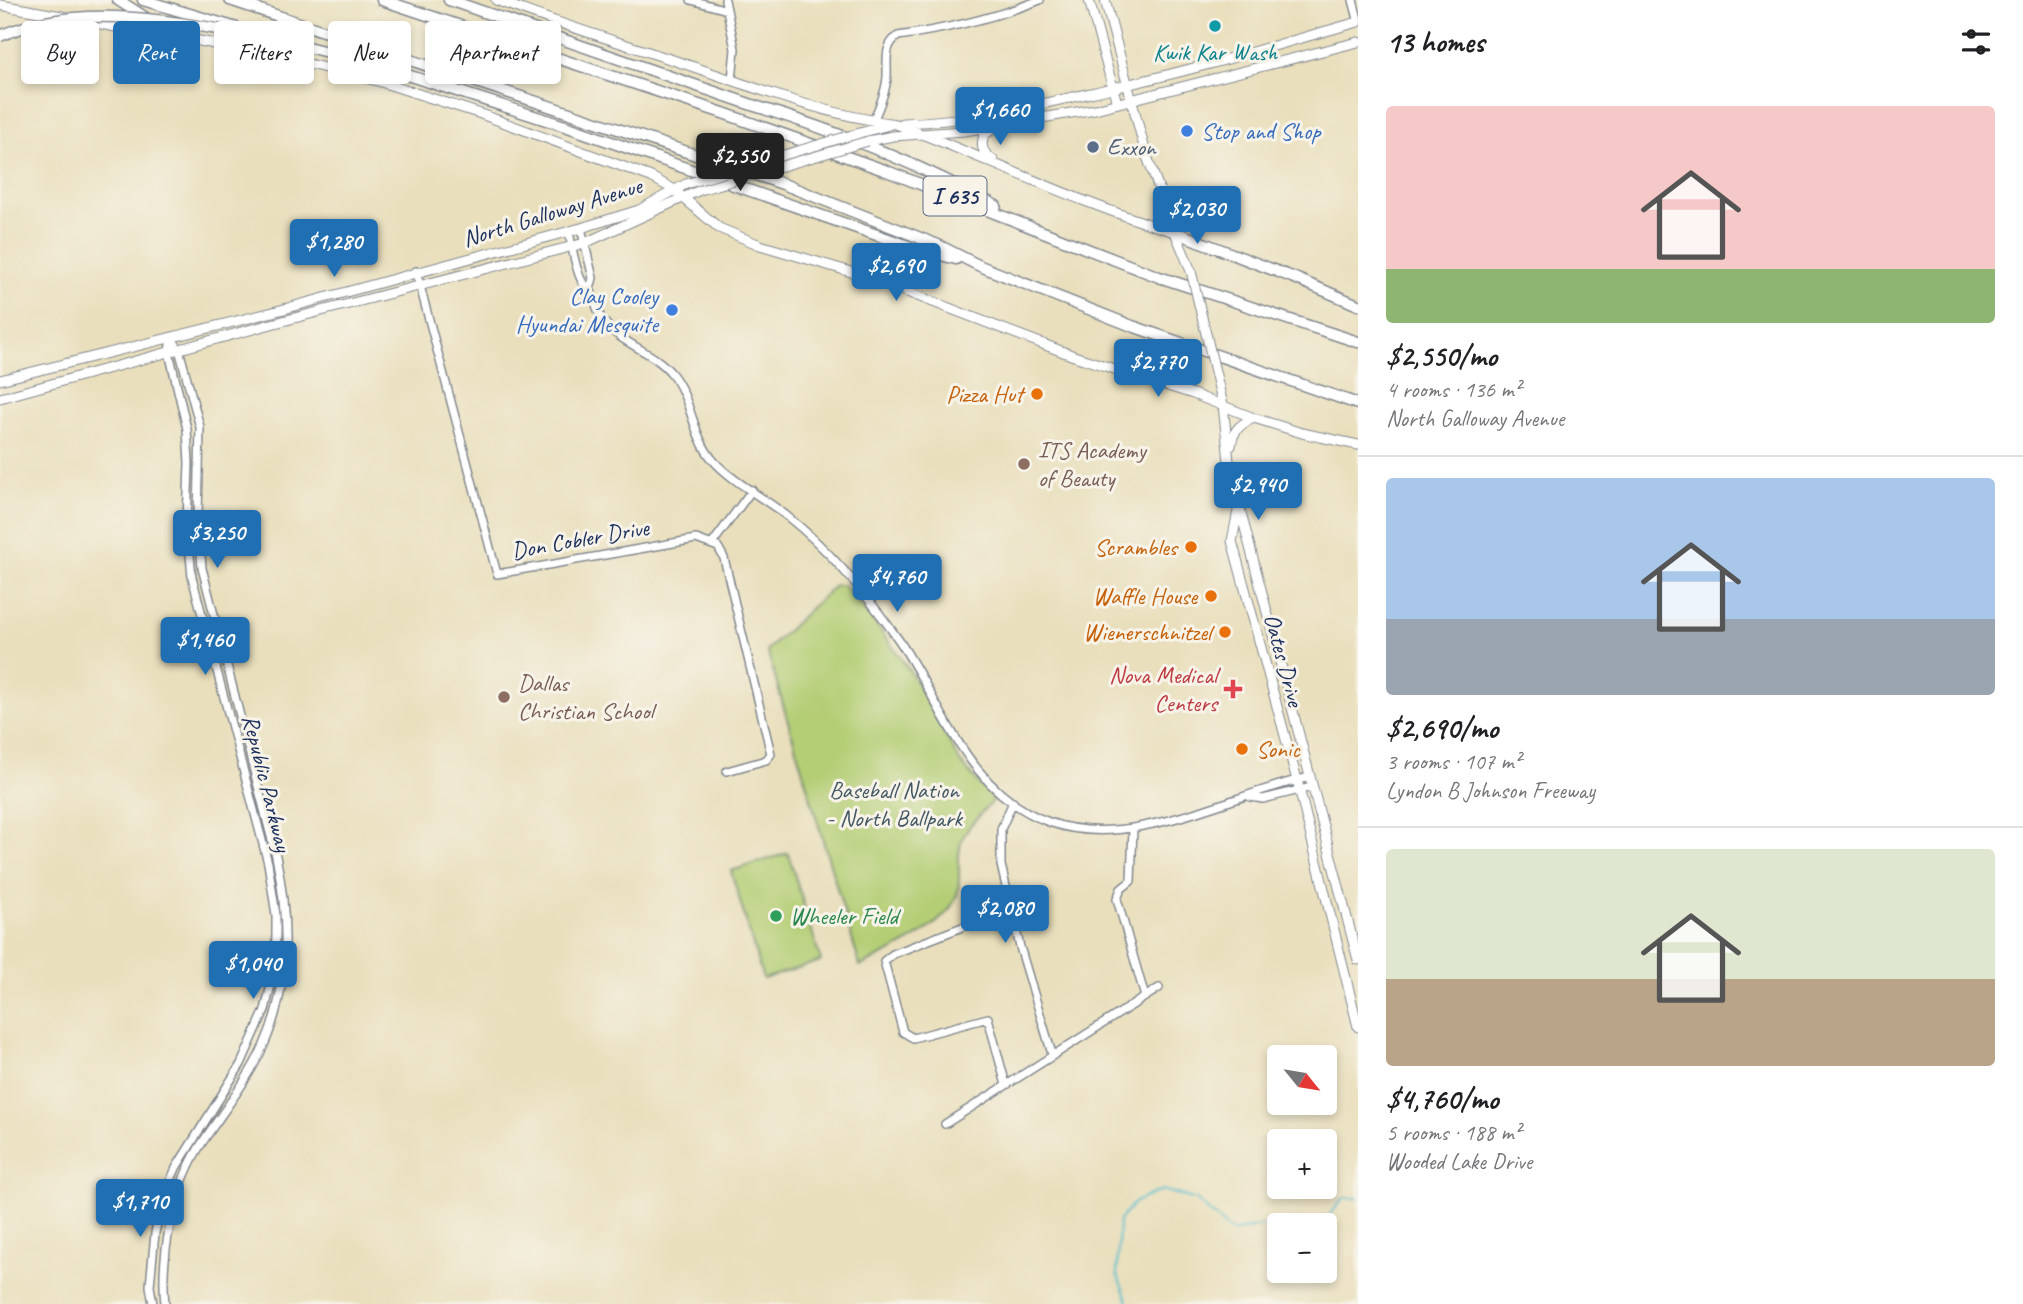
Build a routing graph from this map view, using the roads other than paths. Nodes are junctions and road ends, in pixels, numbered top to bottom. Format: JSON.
{"nodes":[{"id":1,"x":118,"y":0,"type":"edge"},
{"id":2,"x":143,"y":0,"type":"edge"},
{"id":3,"x":230,"y":0,"type":"edge"},
{"id":4,"x":382,"y":0,"type":"edge"},
{"id":5,"x":449,"y":0,"type":"edge"},
{"id":6,"x":496,"y":0,"type":"edge"},
{"id":7,"x":691,"y":0,"type":"edge"},
{"id":8,"x":725,"y":0,"type":"edge"},
{"id":9,"x":1040,"y":0,"type":"edge"},
{"id":10,"x":1089,"y":0,"type":"edge"},
{"id":11,"x":1105,"y":0,"type":"edge"},
{"id":12,"x":1353,"y":0,"type":"edge"},
{"id":13,"x":0,"y":5,"type":"edge"},
{"id":14,"x":727,"y":10,"type":"junction"},
{"id":15,"x":1358,"y":20,"type":"edge"},
{"id":16,"x":151,"y":21,"type":"edge"},
{"id":17,"x":214,"y":22,"type":"edge"},
{"id":18,"x":113,"y":26,"type":"edge"},
{"id":19,"x":214,"y":29,"type":"edge"},
{"id":20,"x":0,"y":36,"type":"edge"},
{"id":21,"x":200,"y":41,"type":"edge"},
{"id":22,"x":1358,"y":42,"type":"edge"},
{"id":23,"x":314,"y":49,"type":"edge"},
{"id":24,"x":1261,"y":49,"type":"junction"},
{"id":25,"x":1264,"y":64,"type":"junction"},
{"id":26,"x":732,"y":80,"type":"junction"},
{"id":27,"x":1128,"y":85,"type":"junction"},
{"id":28,"x":1113,"y":88,"type":"junction"},
{"id":29,"x":1131,"y":99,"type":"junction"},
{"id":30,"x":1117,"y":103,"type":"junction"},
{"id":31,"x":853,"y":116,"type":"junction"},
{"id":32,"x":873,"y":121,"type":"junction"},
{"id":33,"x":896,"y":124,"type":"junction"},
{"id":34,"x":1005,"y":124,"type":"junction"},
{"id":35,"x":923,"y":134,"type":"junction"},
{"id":36,"x":853,"y":136,"type":"junction"},
{"id":37,"x":836,"y":150,"type":"junction"},
{"id":38,"x":1009,"y":171,"type":"junction"},
{"id":39,"x":651,"y":177,"type":"junction"},
{"id":40,"x":673,"y":189,"type":"junction"},
{"id":41,"x":683,"y":197,"type":"junction"},
{"id":42,"x":656,"y":201,"type":"junction"},
{"id":43,"x":1026,"y":223,"type":"junction"},
{"id":44,"x":581,"y":229,"type":"junction"},
{"id":45,"x":569,"y":232,"type":"junction"},
{"id":46,"x":1174,"y":232,"type":"junction"},
{"id":47,"x":585,"y":243,"type":"junction"},
{"id":48,"x":572,"y":246,"type":"junction"},
{"id":49,"x":979,"y":266,"type":"junction"},
{"id":50,"x":416,"y":271,"type":"junction"},
{"id":51,"x":421,"y":287,"type":"junction"},
{"id":52,"x":590,"y":289,"type":"junction"},
{"id":53,"x":1358,"y":306,"type":"edge"},
{"id":54,"x":171,"y":337,"type":"junction"},
{"id":55,"x":1358,"y":342,"type":"edge"},
{"id":56,"x":179,"y":349,"type":"junction"},
{"id":57,"x":169,"y":352,"type":"junction"},
{"id":58,"x":85,"y":359,"type":"junction"},
{"id":59,"x":88,"y":374,"type":"junction"},
{"id":60,"x":0,"y":380,"type":"edge"},
{"id":61,"x":0,"y":398,"type":"edge"},
{"id":62,"x":1358,"y":404,"type":"edge"},
{"id":63,"x":1223,"y":405,"type":"junction"},
{"id":64,"x":1254,"y":418,"type":"junction"},
{"id":65,"x":1358,"y":445,"type":"edge"},
{"id":66,"x":1229,"y":461,"type":"junction"},
{"id":67,"x":189,"y":463,"type":"junction"},
{"id":68,"x":200,"y":465,"type":"junction"},
{"id":69,"x":752,"y":490,"type":"junction"},
{"id":70,"x":1238,"y":506,"type":"junction"},
{"id":71,"x":712,"y":544,"type":"junction"},
{"id":72,"x":1275,"y":646,"type":"junction"},
{"id":73,"x":1261,"y":650,"type":"junction"},
{"id":74,"x":727,"y":772,"type":"dead end"},
{"id":75,"x":1311,"y":782,"type":"junction"},
{"id":76,"x":1298,"y":785,"type":"junction"},
{"id":77,"x":1013,"y":802,"type":"junction"},
{"id":78,"x":1133,"y":828,"type":"junction"},
{"id":79,"x":1011,"y":908,"type":"junction"},
{"id":80,"x":1358,"y":960,"type":"edge"},
{"id":81,"x":1159,"y":988,"type":"dead end"},
{"id":82,"x":1145,"y":997,"type":"junction"},
{"id":83,"x":1358,"y":1027,"type":"edge"},
{"id":84,"x":1052,"y":1054,"type":"junction"},
{"id":85,"x":1006,"y":1084,"type":"junction"},
{"id":86,"x":946,"y":1124,"type":"dead end"},
{"id":87,"x":153,"y":1304,"type":"edge"},
{"id":88,"x":165,"y":1304,"type":"edge"}],
"edges":[{"from":1,"to":16,"type":"highway"},
{"from":2,"to":17,"type":"highway","bridge":true},
{"from":3,"to":49,"type":"highway","number":"I 635"},
{"from":4,"to":43,"type":"highway","number":"I 635"},
{"from":5,"to":43,"type":"highway"},
{"from":6,"to":26,"type":"main road"},
{"from":7,"to":14,"type":"street"},
{"from":8,"to":14,"type":"street"},
{"from":9,"to":32,"type":"street"},
{"from":10,"to":28,"type":"main road"},
{"from":11,"to":27,"type":"main road","name":"Oates Drive"},
{"from":12,"to":15,"type":"street"},
{"from":13,"to":18,"type":"main road"},
{"from":14,"to":26,"type":"street"},
{"from":15,"to":24,"type":"main road","name":"North Galloway Avenue"},
{"from":19,"to":20,"type":"highway","bridge":true},
{"from":21,"to":39,"type":"main road"},
{"from":22,"to":25,"type":"main road","name":"North Galloway Avenue"},
{"from":23,"to":49,"type":"highway"},
{"from":24,"to":25,"type":"main road"},
{"from":24,"to":27,"type":"main road","name":"North Galloway Avenue"},
{"from":25,"to":29,"type":"main road","name":"North Galloway Avenue"},
{"from":26,"to":31,"type":"main road"},
{"from":27,"to":28,"type":"main road","name":"North Galloway Avenue"},
{"from":27,"to":29,"type":"main road","name":"Oates Drive"},
{"from":28,"to":30,"type":"main road"},
{"from":28,"to":33,"type":"main road","name":"North Galloway Avenue"},
{"from":29,"to":30,"type":"main road","name":"North Galloway Avenue"},
{"from":29,"to":46,"type":"main road","name":"Oates Drive"},
{"from":30,"to":34,"type":"main road","name":"North Galloway Avenue"},
{"from":31,"to":32,"type":"main road"},
{"from":31,"to":36,"type":"main road"},
{"from":32,"to":33,"type":"main road"},
{"from":33,"to":35,"type":"main road"},
{"from":33,"to":36,"type":"main road","name":"North Galloway Avenue"},
{"from":34,"to":35,"type":"main road","name":"North Galloway Avenue"},
{"from":34,"to":38,"type":"main road"},
{"from":35,"to":37,"type":"main road","name":"North Galloway Avenue","bridge":true},
{"from":35,"to":38,"type":"main road"},
{"from":36,"to":37,"type":"main road","bridge":true},
{"from":36,"to":40,"type":"main road","name":"North Galloway Avenue","bridge":true},
{"from":37,"to":41,"type":"main road","name":"North Galloway Avenue","bridge":true},
{"from":38,"to":46,"type":"main road"},
{"from":39,"to":40,"type":"main road"},
{"from":39,"to":42,"type":"main road"},
{"from":40,"to":41,"type":"main road"},
{"from":40,"to":42,"type":"main road","name":"North Galloway Avenue"},
{"from":41,"to":47,"type":"main road","name":"North Galloway Avenue"},
{"from":41,"to":63,"type":"main road"},
{"from":42,"to":44,"type":"main road","name":"North Galloway Avenue"},
{"from":43,"to":55,"type":"highway","number":"I 635"},
{"from":44,"to":45,"type":"main road","name":"North Galloway Avenue"},
{"from":44,"to":47,"type":"street"},
{"from":45,"to":48,"type":"street"},
{"from":45,"to":50,"type":"main road","name":"North Galloway Avenue"},
{"from":46,"to":53,"type":"highway"},
{"from":46,"to":63,"type":"main road","name":"Oates Drive","bridge":true},
{"from":47,"to":48,"type":"main road","name":"North Galloway Avenue"},
{"from":47,"to":52,"type":"street"},
{"from":48,"to":51,"type":"main road","name":"North Galloway Avenue"},
{"from":48,"to":52,"type":"street"},
{"from":49,"to":62,"type":"highway","number":"I 635"},
{"from":50,"to":51,"type":"street","name":"Don Cobler Drive"},
{"from":50,"to":54,"type":"main road","name":"North Galloway Avenue"},
{"from":51,"to":56,"type":"main road","name":"North Galloway Avenue"},
{"from":51,"to":71,"type":"street","name":"Don Cobler Drive"},
{"from":52,"to":69,"type":"street"},
{"from":54,"to":56,"type":"street","name":"Republic Parkway"},
{"from":54,"to":57,"type":"street","name":"Republic Parkway"},
{"from":54,"to":58,"type":"main road","name":"North Galloway Avenue"},
{"from":56,"to":57,"type":"main road","name":"North Galloway Avenue"},
{"from":56,"to":68,"type":"street","name":"Republic Parkway"},
{"from":57,"to":59,"type":"main road","name":"North Galloway Avenue"},
{"from":57,"to":67,"type":"street","name":"Republic Parkway"},
{"from":58,"to":59,"type":"main road"},
{"from":58,"to":60,"type":"main road","name":"North Galloway Avenue"},
{"from":59,"to":61,"type":"main road","name":"North Galloway Avenue"},
{"from":63,"to":64,"type":"main road"},
{"from":63,"to":66,"type":"main road","name":"Oates Drive"},
{"from":64,"to":65,"type":"main road"},
{"from":64,"to":66,"type":"main road"},
{"from":66,"to":70,"type":"main road","name":"Oates Drive"},
{"from":67,"to":68,"type":"street"},
{"from":67,"to":87,"type":"street","name":"Republic Parkway"},
{"from":68,"to":88,"type":"street","name":"Republic Parkway"},
{"from":69,"to":71,"type":"street"},
{"from":69,"to":77,"type":"street"},
{"from":70,"to":72,"type":"main road","name":"Oates Drive"},
{"from":70,"to":73,"type":"main road","name":"Oates Drive"},
{"from":71,"to":74,"type":"street"},
{"from":72,"to":73,"type":"main road"},
{"from":72,"to":75,"type":"main road","name":"Oates Drive"},
{"from":73,"to":76,"type":"main road","name":"Oates Drive"},
{"from":75,"to":76,"type":"street"},
{"from":75,"to":80,"type":"main road","name":"Oates Drive"},
{"from":76,"to":78,"type":"street"},
{"from":76,"to":83,"type":"main road","name":"Oates Drive"},
{"from":77,"to":78,"type":"street"},
{"from":77,"to":79,"type":"street"},
{"from":78,"to":82,"type":"street"},
{"from":79,"to":84,"type":"street"},
{"from":79,"to":85,"type":"street"},
{"from":81,"to":82,"type":"street"},
{"from":82,"to":84,"type":"street"},
{"from":84,"to":85,"type":"street"},
{"from":85,"to":86,"type":"street"}]}
